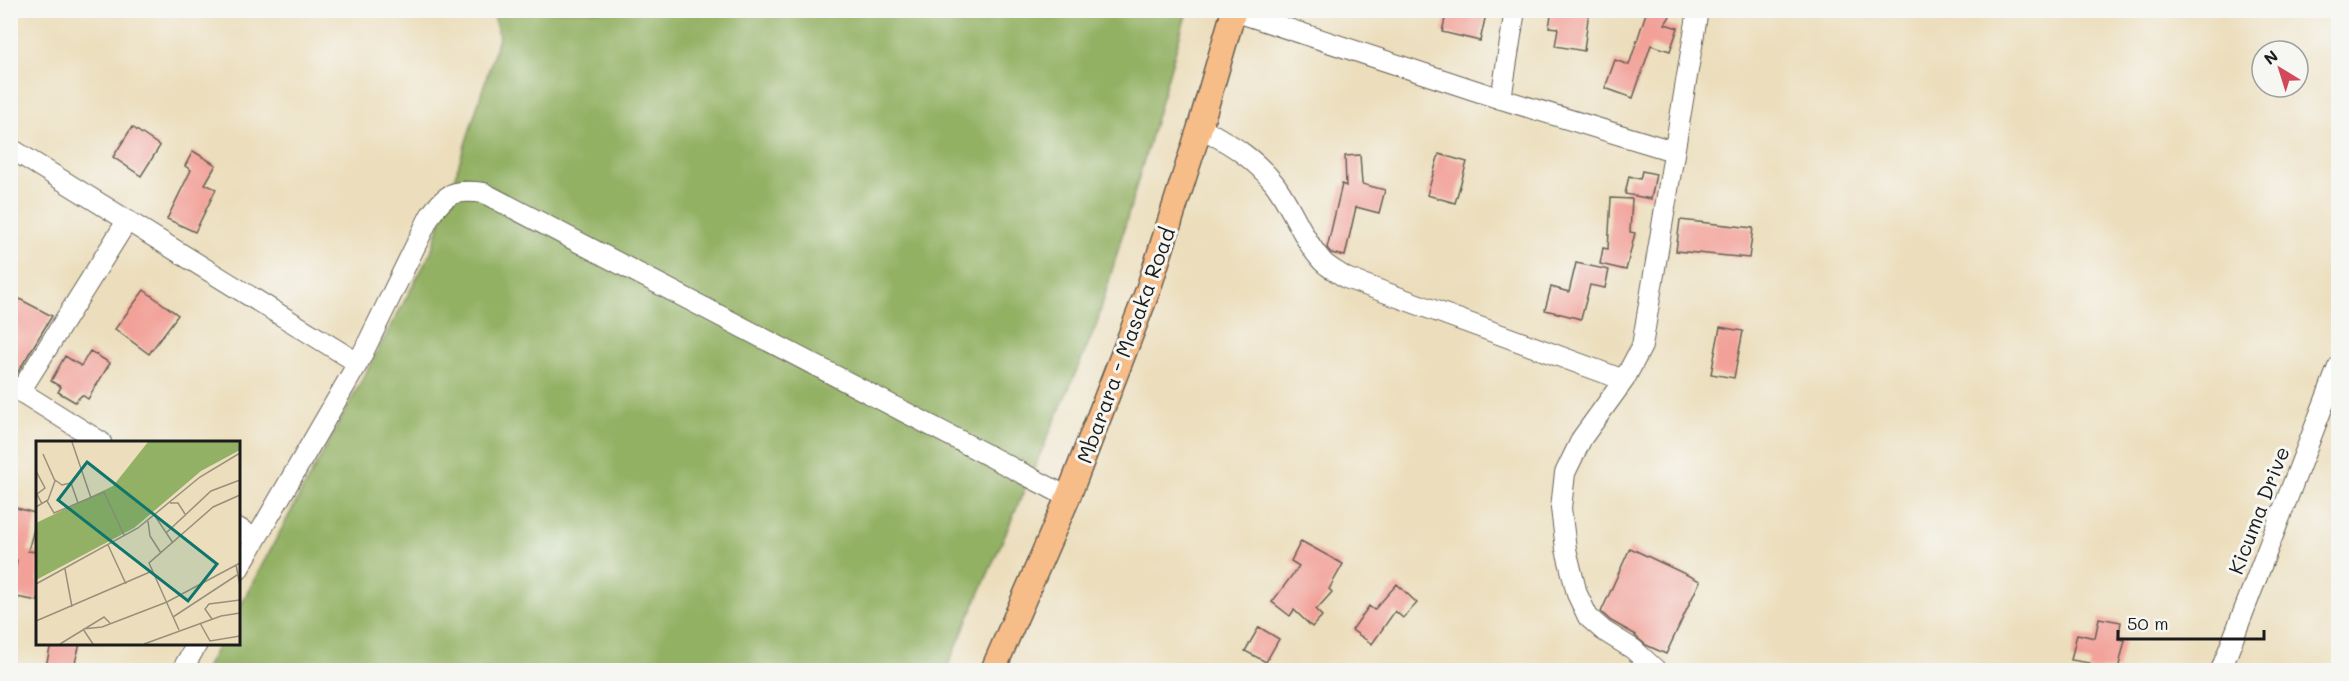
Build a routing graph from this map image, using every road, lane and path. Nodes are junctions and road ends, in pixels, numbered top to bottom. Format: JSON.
{"nodes":[{"id":1,"x":1515,"y":10,"type":"edge"},
{"id":2,"x":1698,"y":10,"type":"edge"},
{"id":3,"x":1234,"y":11,"type":"edge"},
{"id":4,"x":1501,"y":99,"type":"junction"},
{"id":5,"x":1200,"y":128,"type":"junction"},
{"id":6,"x":10,"y":148,"type":"edge"},
{"id":7,"x":1673,"y":151,"type":"junction"},
{"id":8,"x":127,"y":221,"type":"junction"},
{"id":9,"x":357,"y":363,"type":"junction"},
{"id":10,"x":2338,"y":367,"type":"edge"},
{"id":11,"x":1624,"y":380,"type":"junction"},
{"id":12,"x":16,"y":387,"type":"edge"},
{"id":13,"x":99,"y":441,"type":"edge"},
{"id":14,"x":1068,"y":497,"type":"junction"},
{"id":15,"x":240,"y":529,"type":"edge"},
{"id":16,"x":256,"y":539,"type":"junction"},
{"id":17,"x":240,"y":567,"type":"edge"},
{"id":18,"x":196,"y":645,"type":"edge"},
{"id":19,"x":182,"y":670,"type":"edge"},
{"id":20,"x":993,"y":670,"type":"edge"},
{"id":21,"x":1656,"y":670,"type":"edge"},
{"id":22,"x":2221,"y":670,"type":"edge"}],
"edges":[{"from":1,"to":4,"type":"street"},
{"from":2,"to":7,"type":"street"},
{"from":3,"to":4,"type":"street"},
{"from":3,"to":5,"type":"main road","name":"Mbarara - Masaka Road"},
{"from":4,"to":7,"type":"street"},
{"from":5,"to":11,"type":"street"},
{"from":5,"to":14,"type":"main road","name":"Mbarara - Masaka Road"},
{"from":6,"to":8,"type":"street"},
{"from":7,"to":11,"type":"street"},
{"from":8,"to":9,"type":"street"},
{"from":8,"to":12,"type":"street"},
{"from":9,"to":14,"type":"street"},
{"from":9,"to":16,"type":"street"},
{"from":10,"to":22,"type":"street","name":"Kicuma Drive"},
{"from":11,"to":21,"type":"street"},
{"from":12,"to":13,"type":"street"},
{"from":14,"to":20,"type":"main road","name":"Mbarara - Masaka Road"},
{"from":15,"to":16,"type":"street"},
{"from":16,"to":17,"type":"street"},
{"from":18,"to":19,"type":"street"}]}
